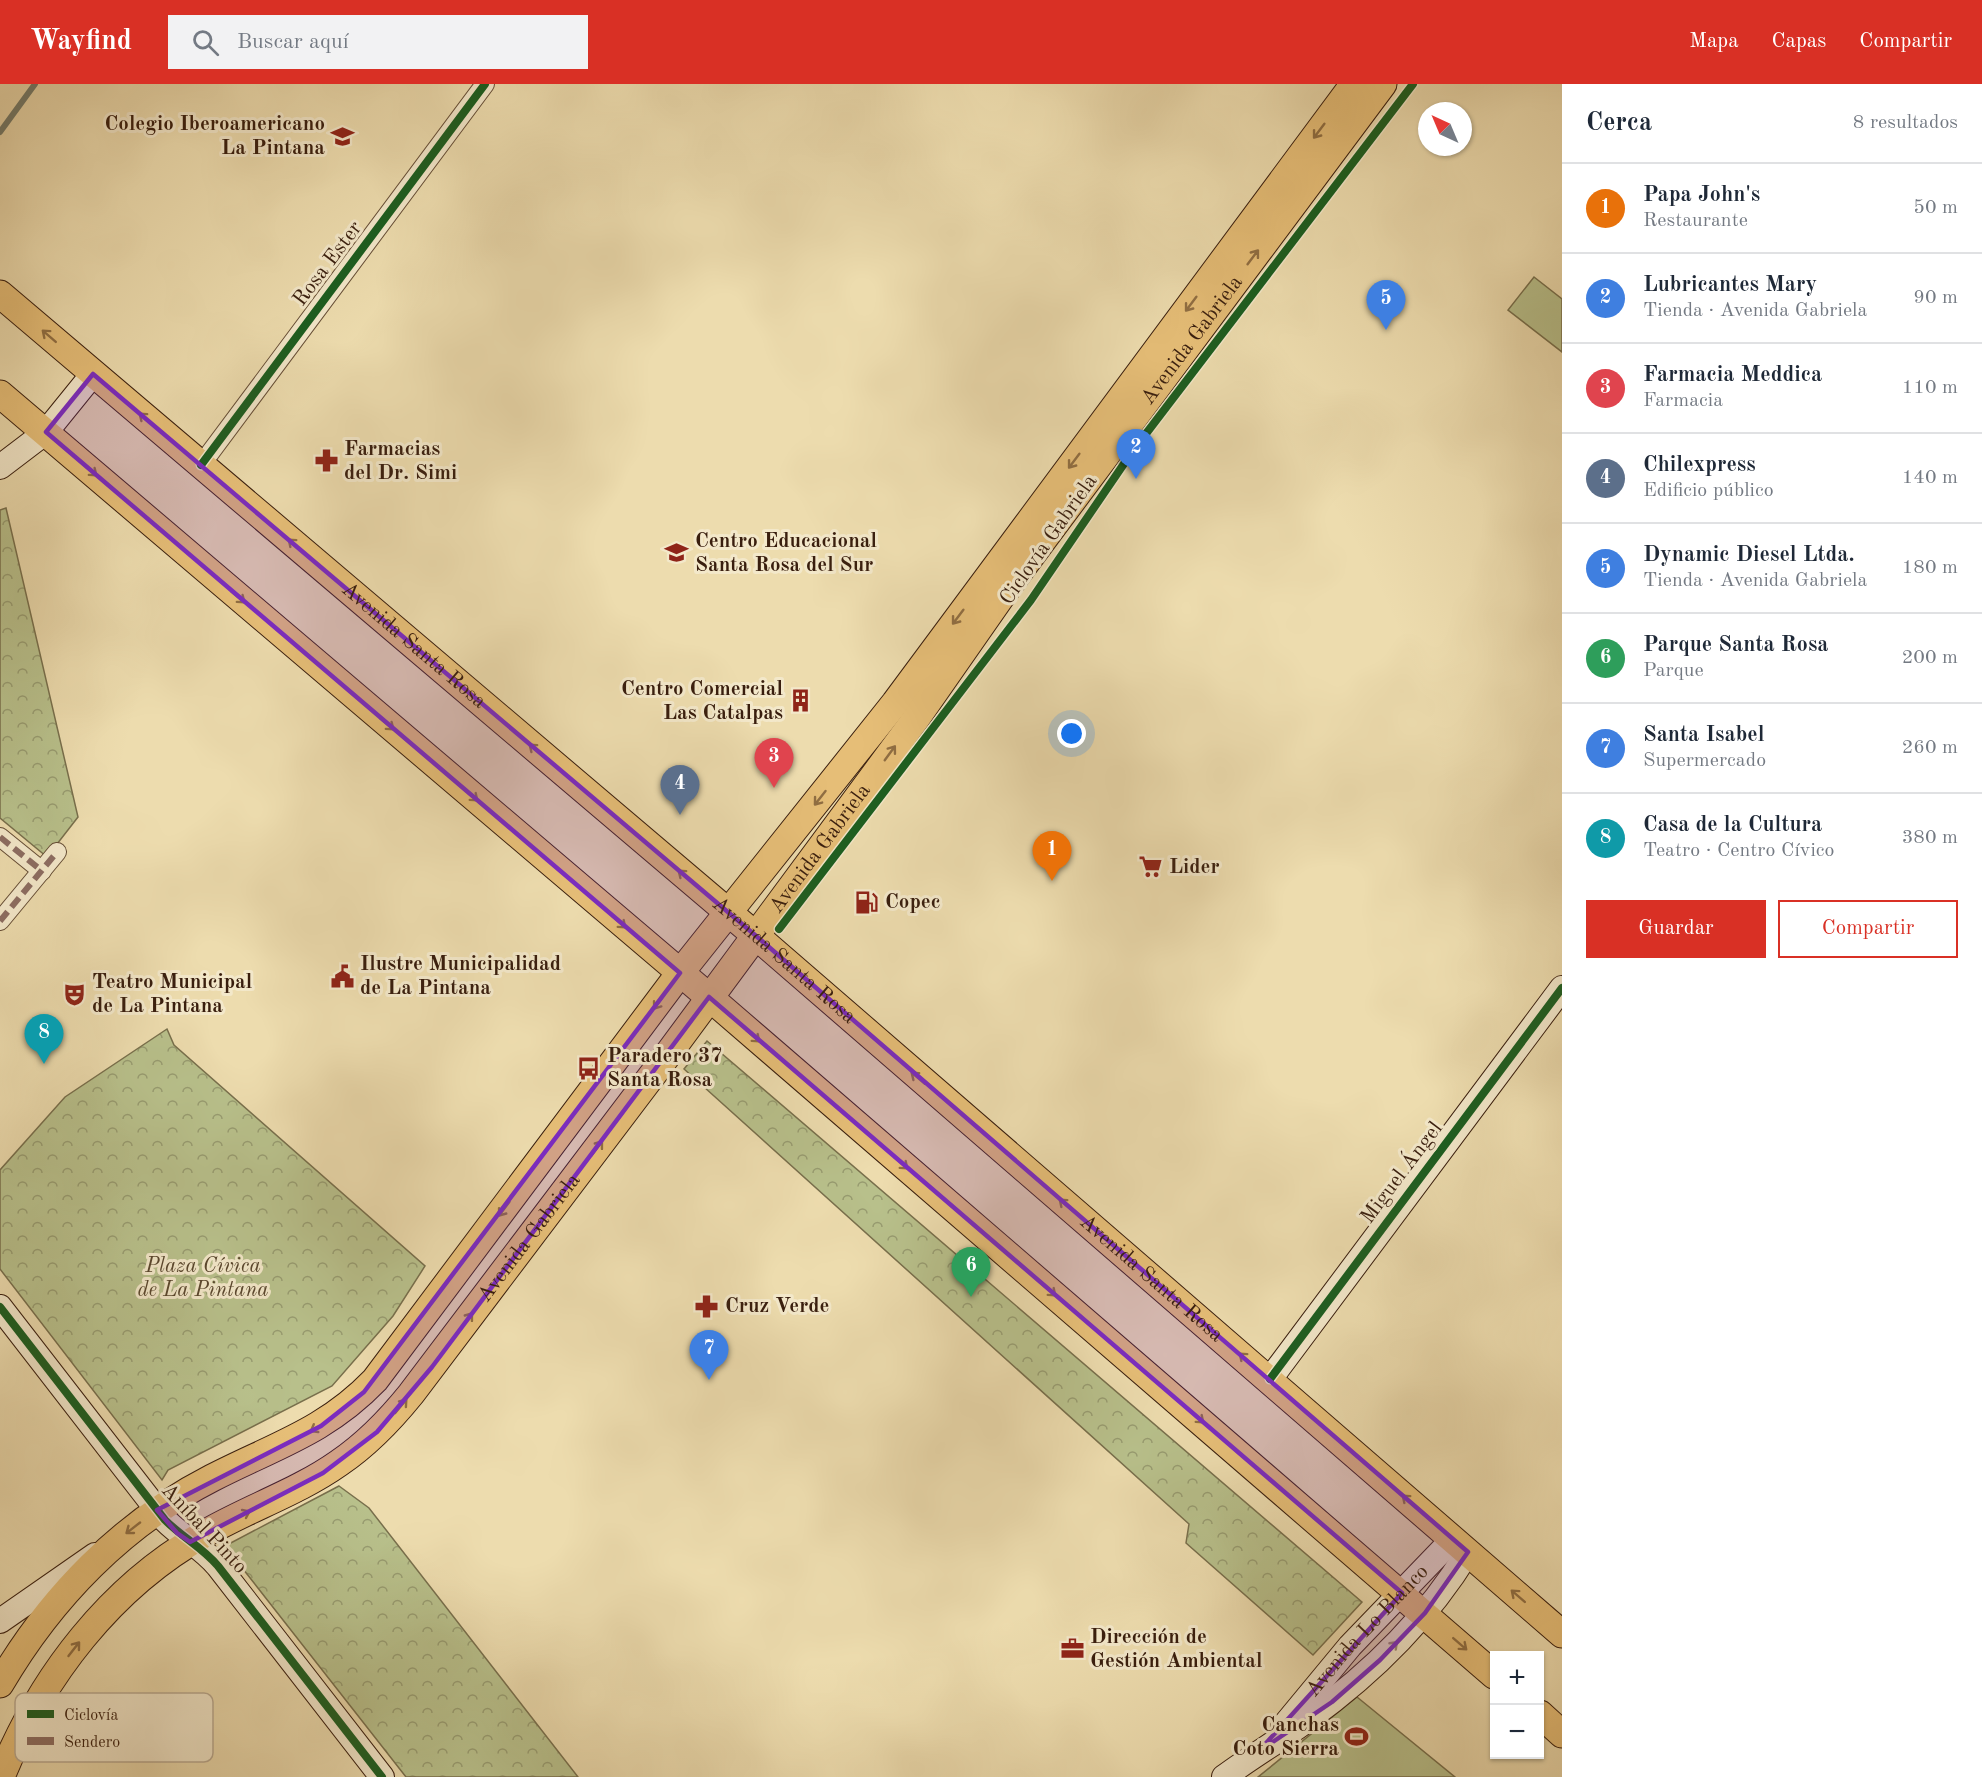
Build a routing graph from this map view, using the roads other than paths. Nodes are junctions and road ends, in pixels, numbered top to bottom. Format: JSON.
{"nodes":[{"id":1,"x":485,"y":84,"type":"edge"},
{"id":2,"x":1354,"y":84,"type":"edge"},
{"id":3,"x":1383,"y":84,"type":"edge"},
{"id":4,"x":0,"y":294,"type":"edge"},
{"id":5,"x":93,"y":374,"type":"junction"},
{"id":6,"x":0,"y":394,"type":"edge"},
{"id":7,"x":46,"y":432,"type":"junction"},
{"id":8,"x":201,"y":465,"type":"junction"},
{"id":9,"x":0,"y":467,"type":"edge"},
{"id":10,"x":0,"y":837,"type":"edge"},
{"id":11,"x":57,"y":852,"type":"dead end"},
{"id":12,"x":42,"y":871,"type":"junction"},
{"id":13,"x":729,"y":914,"type":"junction"},
{"id":14,"x":0,"y":921,"type":"edge"},
{"id":15,"x":755,"y":935,"type":"junction"},
{"id":16,"x":680,"y":973,"type":"junction"},
{"id":17,"x":1562,"y":987,"type":"edge"},
{"id":18,"x":709,"y":997,"type":"junction"},
{"id":19,"x":0,"y":1307,"type":"edge"},
{"id":20,"x":1270,"y":1380,"type":"junction"},
{"id":21,"x":157,"y":1510,"type":"junction"},
{"id":22,"x":190,"y":1542,"type":"junction"},
{"id":23,"x":1461,"y":1545,"type":"junction"},
{"id":24,"x":110,"y":1547,"type":"junction"},
{"id":25,"x":1402,"y":1593,"type":"junction"},
{"id":26,"x":1425,"y":1613,"type":"junction"},
{"id":27,"x":0,"y":1621,"type":"edge"},
{"id":28,"x":1562,"y":1634,"type":"edge"},
{"id":29,"x":1339,"y":1659,"type":"junction"},
{"id":30,"x":1490,"y":1671,"type":"edge"},
{"id":31,"x":1360,"y":1678,"type":"junction"},
{"id":32,"x":0,"y":1684,"type":"edge"},
{"id":33,"x":0,"y":1693,"type":"edge"},
{"id":34,"x":43,"y":1693,"type":"edge"},
{"id":35,"x":15,"y":1698,"type":"edge"},
{"id":36,"x":1544,"y":1718,"type":"edge"},
{"id":37,"x":1562,"y":1734,"type":"edge"},
{"id":38,"x":15,"y":1748,"type":"edge"},
{"id":39,"x":1258,"y":1752,"type":"junction"},
{"id":40,"x":1,"y":1777,"type":"edge"},
{"id":41,"x":381,"y":1777,"type":"edge"},
{"id":42,"x":1224,"y":1777,"type":"edge"}],
"edges":[{"from":1,"to":8,"type":"street","name":"Rosa Ester"},
{"from":2,"to":13,"type":"main road","name":"Avenida Gabriela","one_way":true},
{"from":15,"to":3,"type":"main road","name":"Avenida Gabriela","one_way":true},
{"from":5,"to":4,"type":"main road","name":"Avenida Santa Rosa","one_way":true},
{"from":5,"to":7,"type":"street"},
{"from":8,"to":5,"type":"main road","name":"Avenida Santa Rosa","one_way":true},
{"from":6,"to":7,"type":"main road"},
{"from":7,"to":9,"type":"street"},
{"from":7,"to":16,"type":"main road","one_way":true},
{"from":13,"to":8,"type":"main road","name":"Avenida Santa Rosa","one_way":true},
{"from":10,"to":12,"type":"street"},
{"from":11,"to":12,"type":"street"},
{"from":12,"to":14,"type":"street"},
{"from":13,"to":15,"type":"main road","name":"Avenida Santa Rosa"},
{"from":13,"to":16,"type":"main road","name":"Avenida Gabriela"},
{"from":15,"to":18,"type":"main road","name":"Avenida Gabriela"},
{"from":20,"to":15,"type":"main road","name":"Avenida Santa Rosa","one_way":true},
{"from":16,"to":18,"type":"main road"},
{"from":16,"to":21,"type":"main road","name":"Avenida Gabriela","one_way":true},
{"from":17,"to":20,"type":"street","name":"Miguel Ángel"},
{"from":22,"to":18,"type":"main road","name":"Avenida Gabriela","one_way":true},
{"from":18,"to":25,"type":"main road","one_way":true},
{"from":19,"to":21,"type":"street","name":"Aníbal Pinto"},
{"from":23,"to":20,"type":"main road","name":"Avenida Santa Rosa","one_way":true},
{"from":21,"to":22,"type":"street","name":"Aníbal Pinto"},
{"from":21,"to":24,"type":"main road","name":"Avenida Gabriela","one_way":true},
{"from":34,"to":22,"type":"main road","name":"Avenida Gabriela","one_way":true},
{"from":22,"to":41,"type":"street","name":"Aníbal Pinto"},
{"from":23,"to":25,"type":"street","name":"Avenida Lo Blanco"},
{"from":23,"to":26,"type":"street","name":"Avenida Lo Blanco"},
{"from":28,"to":23,"type":"main road","name":"Avenida Santa Rosa","one_way":true},
{"from":24,"to":27,"type":"street"},
{"from":24,"to":32,"type":"main road","name":"Avenida Gabriela"},
{"from":25,"to":26,"type":"main road"},
{"from":25,"to":29,"type":"street","name":"Avenida Lo Blanco"},
{"from":26,"to":30,"type":"main road","one_way":true},
{"from":31,"to":26,"type":"street","name":"Avenida Lo Blanco","one_way":true},
{"from":29,"to":31,"type":"street"},
{"from":29,"to":39,"type":"street","name":"Avenida Lo Blanco"},
{"from":31,"to":39,"type":"street","name":"Avenida Lo Blanco"},
{"from":33,"to":35,"type":"main road"},
{"from":36,"to":37,"type":"main road"},
{"from":38,"to":40,"type":"main road","name":"Avenida Gabriela"},
{"from":39,"to":42,"type":"street","name":"Avenida Lo Blanco"}]}
